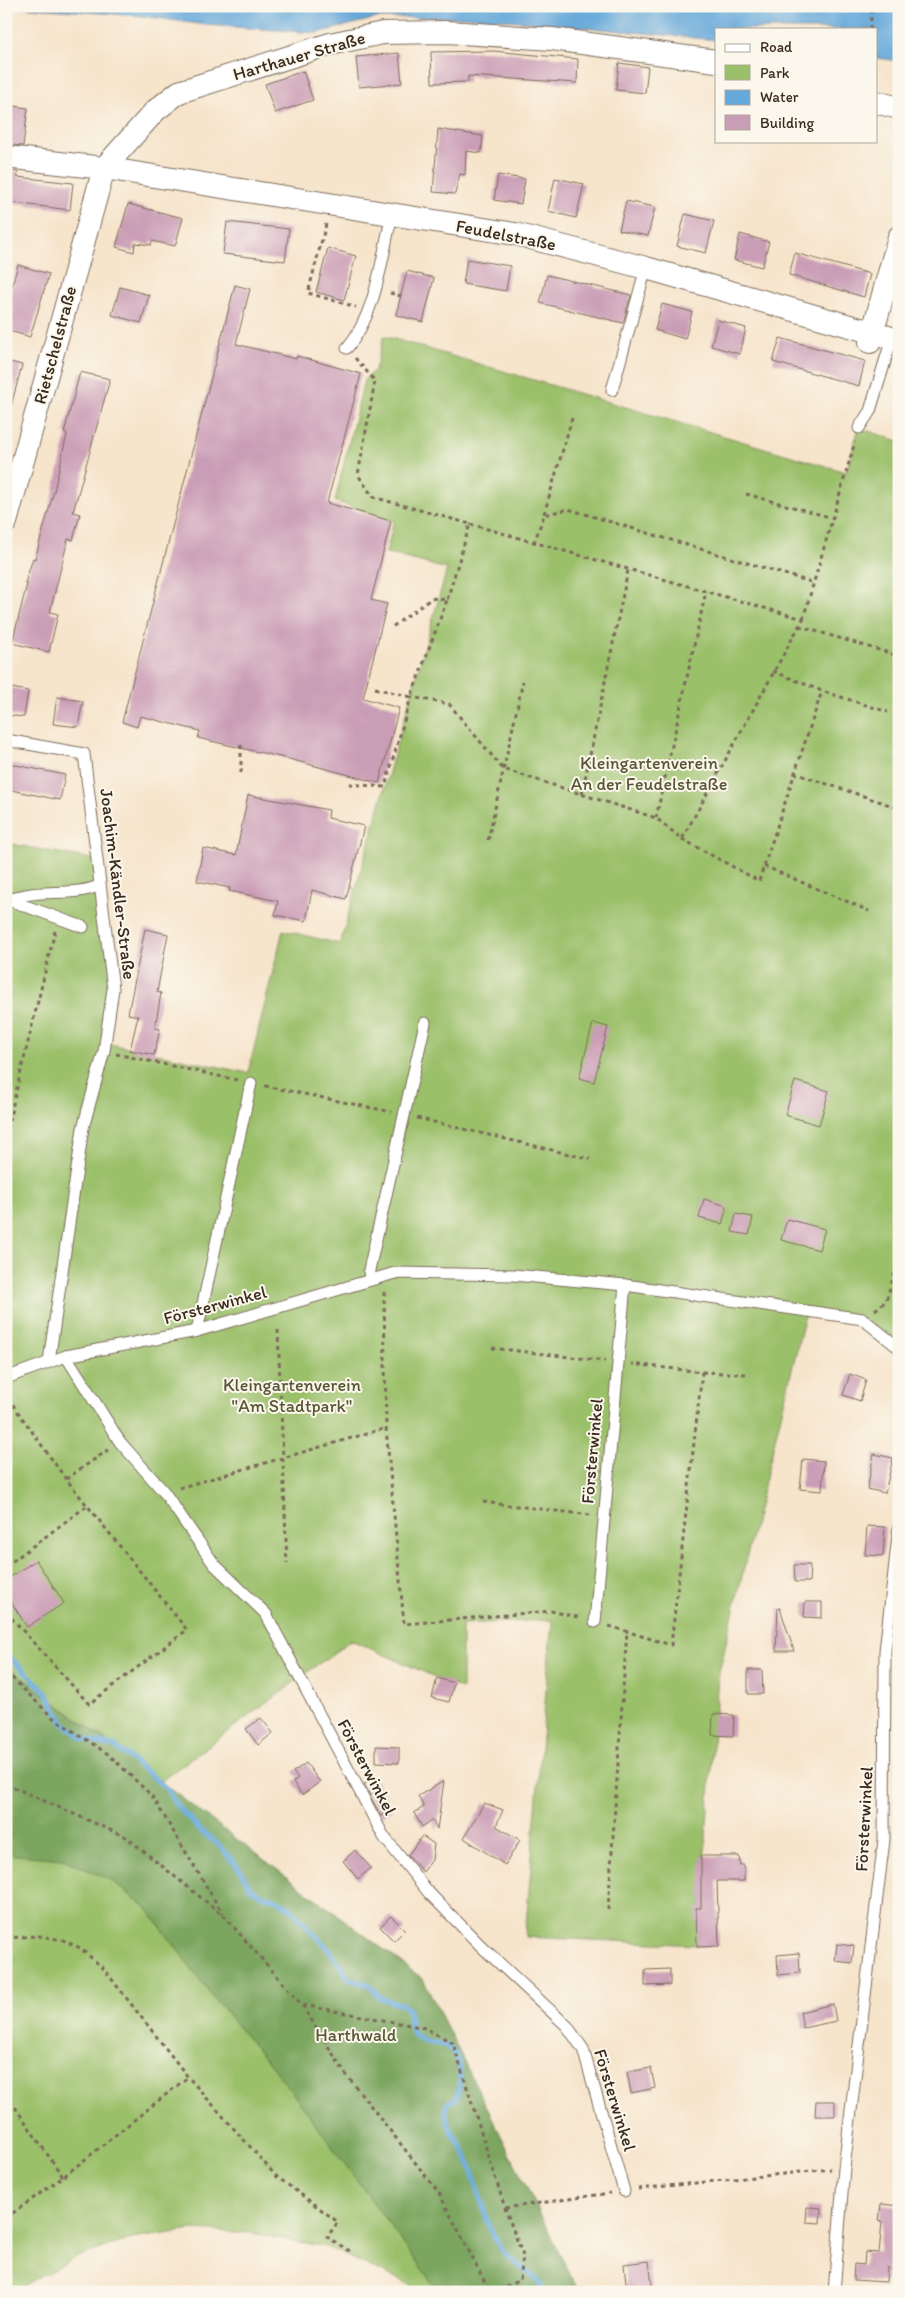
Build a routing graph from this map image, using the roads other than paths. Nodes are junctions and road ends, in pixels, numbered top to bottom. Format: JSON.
{"nodes":[{"id":1,"x":715,"y":61,"type":"edge"},
{"id":2,"x":878,"y":103,"type":"edge"},
{"id":3,"x":899,"y":108,"type":"edge"},
{"id":4,"x":6,"y":157,"type":"edge"},
{"id":5,"x":104,"y":168,"type":"junction"},
{"id":6,"x":392,"y":215,"type":"junction"},
{"id":7,"x":899,"y":237,"type":"edge"},
{"id":8,"x":646,"y":268,"type":"junction"},
{"id":9,"x":883,"y":338,"type":"edge"},
{"id":10,"x":347,"y":348,"type":"road end"},
{"id":11,"x":612,"y":390,"type":"dead end"},
{"id":12,"x":859,"y":428,"type":"road end"},
{"id":13,"x":6,"y":522,"type":"edge"},
{"id":14,"x":6,"y":740,"type":"edge"},
{"id":15,"x":100,"y":885,"type":"junction"},
{"id":16,"x":8,"y":902,"type":"edge"},
{"id":17,"x":83,"y":927,"type":"dead end"},
{"id":18,"x":425,"y":1023,"type":"dead end"},
{"id":19,"x":251,"y":1083,"type":"road end"},
{"id":20,"x":370,"y":1280,"type":"junction"},
{"id":21,"x":625,"y":1285,"type":"junction"},
{"id":22,"x":197,"y":1331,"type":"junction"},
{"id":23,"x":899,"y":1348,"type":"edge"},
{"id":24,"x":66,"y":1356,"type":"junction"},
{"id":25,"x":49,"y":1361,"type":"junction"},
{"id":26,"x":6,"y":1378,"type":"edge"},
{"id":27,"x":899,"y":1527,"type":"edge"},
{"id":28,"x":595,"y":1622,"type":"road end"},
{"id":29,"x":624,"y":2191,"type":"road end"},
{"id":30,"x":834,"y":2292,"type":"edge"}],
"edges":[{"from":1,"to":5,"type":"street","name":"Harthauer Straße"},
{"from":2,"to":3,"type":"street"},
{"from":4,"to":5,"type":"street"},
{"from":5,"to":6,"type":"street","name":"Feudelstraße"},
{"from":5,"to":13,"type":"street","name":"Rietschelstraße"},
{"from":6,"to":8,"type":"street","name":"Feudelstraße"},
{"from":6,"to":10,"type":"lane"},
{"from":7,"to":9,"type":"street"},
{"from":8,"to":9,"type":"street","name":"Feudelstraße"},
{"from":8,"to":11,"type":"lane"},
{"from":9,"to":12,"type":"lane"},
{"from":14,"to":15,"type":"lane","name":"Joachim-Kändler-Straße"},
{"from":15,"to":16,"type":"lane"},
{"from":15,"to":25,"type":"lane","name":"Joachim-Kändler-Straße"},
{"from":16,"to":17,"type":"lane"},
{"from":18,"to":20,"type":"lane"},
{"from":19,"to":22,"type":"lane"},
{"from":20,"to":21,"type":"lane","name":"Försterwinkel"},
{"from":20,"to":22,"type":"lane","name":"Försterwinkel"},
{"from":21,"to":23,"type":"lane","name":"Försterwinkel"},
{"from":21,"to":28,"type":"lane","name":"Försterwinkel"},
{"from":22,"to":24,"type":"lane","name":"Försterwinkel"},
{"from":24,"to":25,"type":"lane","name":"Försterwinkel"},
{"from":24,"to":29,"type":"lane","name":"Försterwinkel"},
{"from":25,"to":26,"type":"lane","name":"Försterwinkel"},
{"from":27,"to":30,"type":"lane","name":"Försterwinkel"}]}
